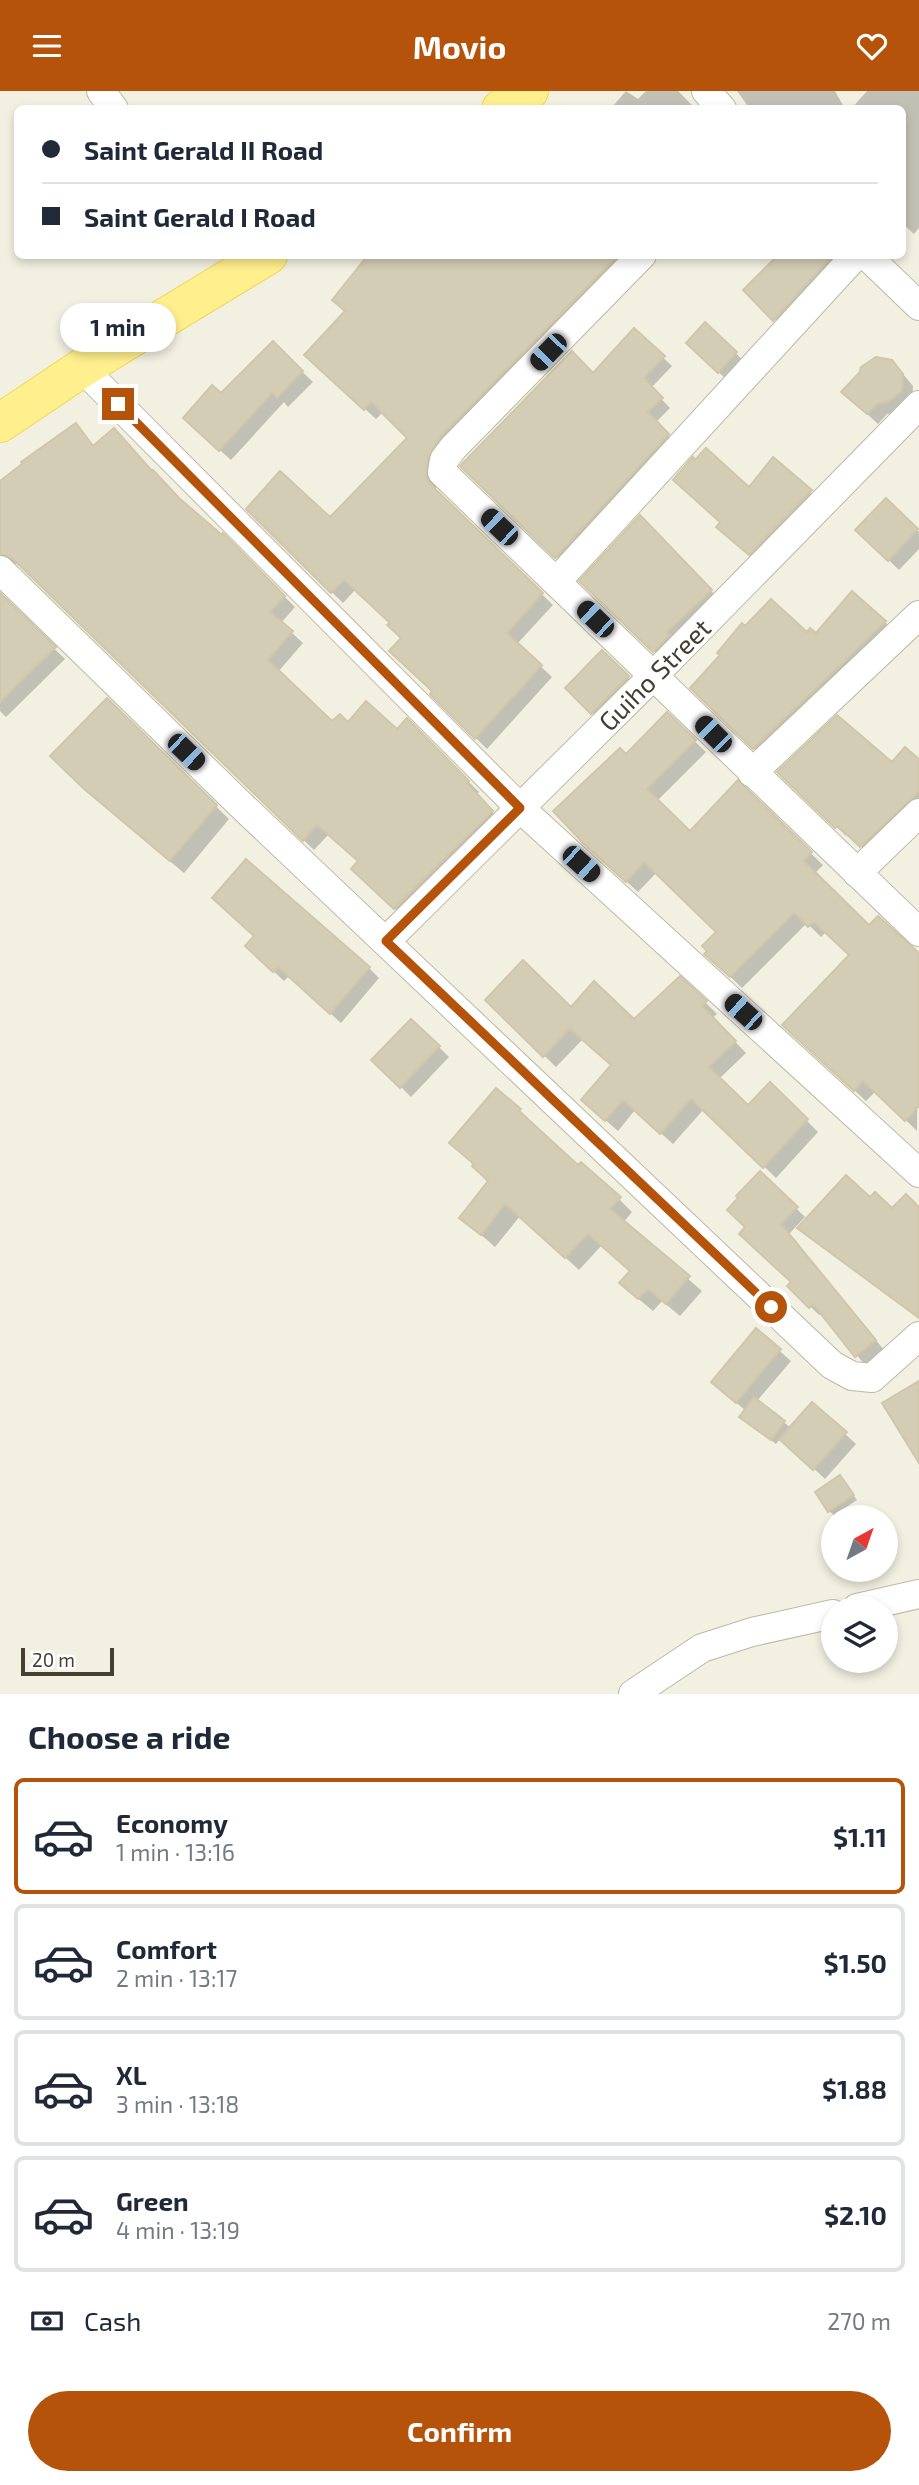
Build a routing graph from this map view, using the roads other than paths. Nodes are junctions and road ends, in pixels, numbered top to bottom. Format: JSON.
{"nodes":[{"id":1,"x":529,"y":91,"type":"edge"},
{"id":2,"x":706,"y":91,"type":"edge"},
{"id":3,"x":507,"y":105,"type":"edge"},
{"id":4,"x":718,"y":105,"type":"edge"},
{"id":5,"x":638,"y":259,"type":"edge"},
{"id":6,"x":852,"y":259,"type":"edge"},
{"id":7,"x":870,"y":259,"type":"edge"},
{"id":8,"x":246,"y":261,"type":"edge"},
{"id":9,"x":919,"y":306,"type":"edge"},
{"id":10,"x":82,"y":368,"type":"junction"},
{"id":11,"x":919,"y":405,"type":"edge"},
{"id":12,"x":0,"y":423,"type":"edge"},
{"id":13,"x":0,"y":570,"type":"edge"},
{"id":14,"x":556,"y":582,"type":"junction"},
{"id":15,"x":919,"y":615,"type":"edge"},
{"id":16,"x":654,"y":675,"type":"junction"},
{"id":17,"x":752,"y":773,"type":"junction"},
{"id":18,"x":520,"y":808,"type":"junction"},
{"id":19,"x":919,"y":813,"type":"edge"},
{"id":20,"x":858,"y":873,"type":"junction"},
{"id":21,"x":919,"y":932,"type":"edge"},
{"id":22,"x":386,"y":941,"type":"junction"},
{"id":23,"x":919,"y":1173,"type":"edge"},
{"id":24,"x":919,"y":1336,"type":"edge"},
{"id":25,"x":919,"y":1594,"type":"edge"},
{"id":26,"x":898,"y":1599,"type":"edge"},
{"id":27,"x":821,"y":1617,"type":"edge"},
{"id":28,"x":634,"y":1694,"type":"edge"}],
"edges":[{"from":1,"to":3,"type":"main road"},
{"from":2,"to":4,"type":"street"},
{"from":5,"to":14,"type":"street"},
{"from":6,"to":14,"type":"street"},
{"from":7,"to":9,"type":"street"},
{"from":8,"to":10,"type":"main road"},
{"from":10,"to":12,"type":"main road"},
{"from":10,"to":18,"type":"street"},
{"from":11,"to":16,"type":"street","name":"Guiho Street"},
{"from":13,"to":22,"type":"street"},
{"from":14,"to":16,"type":"street"},
{"from":15,"to":17,"type":"street"},
{"from":16,"to":17,"type":"street"},
{"from":16,"to":18,"type":"street","name":"Guiho Street"},
{"from":17,"to":20,"type":"street"},
{"from":18,"to":22,"type":"street","name":"Guiho Street"},
{"from":18,"to":23,"type":"street"},
{"from":19,"to":20,"type":"street"},
{"from":20,"to":21,"type":"street"},
{"from":22,"to":24,"type":"street"},
{"from":25,"to":26,"type":"street"},
{"from":27,"to":28,"type":"street"}]}
